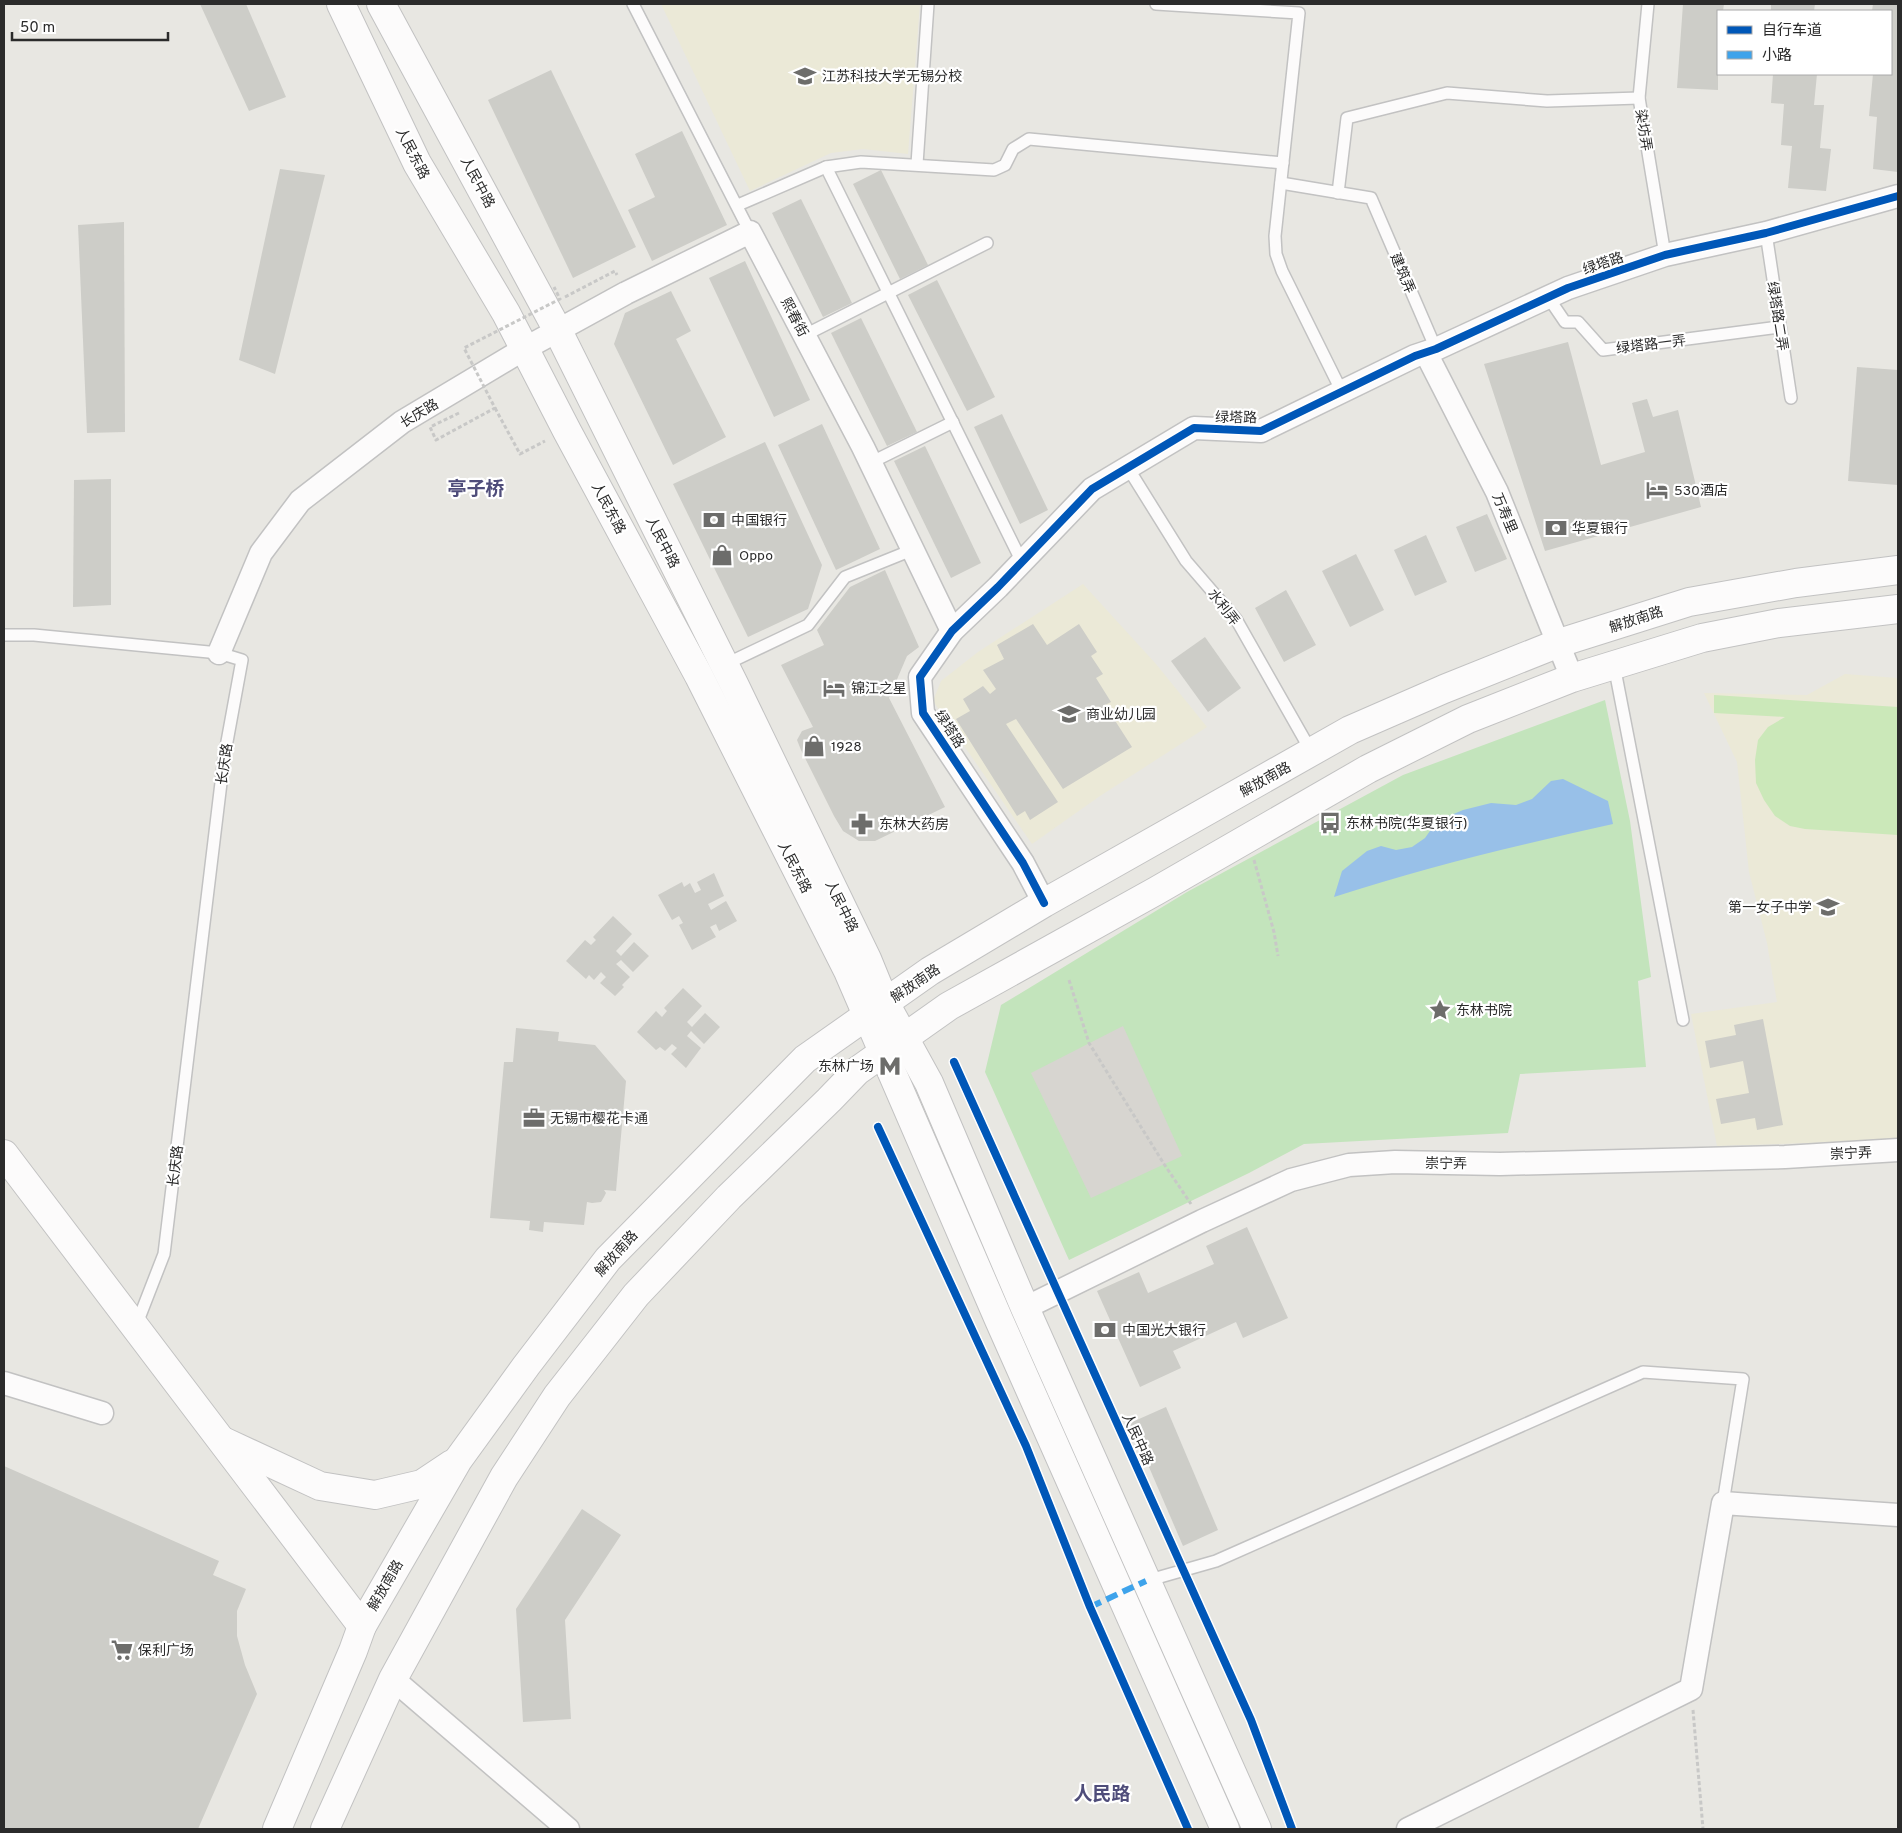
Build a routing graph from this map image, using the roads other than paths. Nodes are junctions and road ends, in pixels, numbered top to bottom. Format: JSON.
{"nodes":[{"id":1,"x":341,"y":4,"type":"edge"},
{"id":2,"x":381,"y":4,"type":"edge"},
{"id":3,"x":633,"y":4,"type":"edge"},
{"id":4,"x":928,"y":4,"type":"edge"},
{"id":5,"x":1156,"y":4,"type":"edge"},
{"id":6,"x":1648,"y":4,"type":"edge"},
{"id":7,"x":1639,"y":98,"type":"junction"},
{"id":8,"x":1283,"y":163,"type":"junction"},
{"id":9,"x":916,"y":164,"type":"junction"},
{"id":10,"x":826,"y":167,"type":"junction"},
{"id":11,"x":1281,"y":183,"type":"junction"},
{"id":12,"x":1338,"y":193,"type":"junction"},
{"id":13,"x":1898,"y":196,"type":"edge"},
{"id":14,"x":738,"y":205,"type":"junction"},
{"id":15,"x":750,"y":232,"type":"junction"},
{"id":16,"x":1766,"y":233,"type":"junction"},
{"id":17,"x":986,"y":243,"type":"dead end"},
{"id":18,"x":1665,"y":255,"type":"junction"},
{"id":19,"x":889,"y":294,"type":"junction"},
{"id":20,"x":1548,"y":297,"type":"junction"},
{"id":21,"x":1779,"y":327,"type":"junction"},
{"id":22,"x":558,"y":331,"type":"junction"},
{"id":23,"x":805,"y":335,"type":"junction"},
{"id":24,"x":524,"y":349,"type":"junction"},
{"id":25,"x":1431,"y":351,"type":"junction"},
{"id":26,"x":1342,"y":392,"type":"junction"},
{"id":27,"x":1791,"y":398,"type":"dead end"},
{"id":28,"x":953,"y":422,"type":"junction"},
{"id":29,"x":870,"y":462,"type":"junction"},
{"id":30,"x":1128,"y":468,"type":"junction"},
{"id":31,"x":912,"y":550,"type":"junction"},
{"id":32,"x":1022,"y":562,"type":"junction"},
{"id":33,"x":1898,"y":570,"type":"edge"},
{"id":34,"x":1898,"y":609,"type":"edge"},
{"id":35,"x":952,"y":631,"type":"junction"},
{"id":36,"x":4,"y":635,"type":"edge"},
{"id":37,"x":1559,"y":643,"type":"junction"},
{"id":38,"x":219,"y":653,"type":"junction"},
{"id":39,"x":1614,"y":665,"type":"junction"},
{"id":40,"x":712,"y":670,"type":"junction"},
{"id":41,"x":1572,"y":678,"type":"junction"},
{"id":42,"x":1312,"y":752,"type":"junction"},
{"id":43,"x":1044,"y":903,"type":"junction"},
{"id":44,"x":876,"y":1010,"type":"junction"},
{"id":45,"x":1683,"y":1020,"type":"dead end"},
{"id":46,"x":893,"y":1046,"type":"junction"},
{"id":47,"x":1898,"y":1150,"type":"edge"},
{"id":48,"x":4,"y":1154,"type":"edge"},
{"id":49,"x":1025,"y":1308,"type":"junction"},
{"id":50,"x":135,"y":1328,"type":"junction"},
{"id":51,"x":4,"y":1382,"type":"edge"},
{"id":52,"x":102,"y":1413,"type":"dead end"},
{"id":53,"x":220,"y":1440,"type":"junction"},
{"id":54,"x":458,"y":1460,"type":"junction"},
{"id":55,"x":1723,"y":1503,"type":"junction"},
{"id":56,"x":1898,"y":1515,"type":"edge"},
{"id":57,"x":1146,"y":1581,"type":"junction"},
{"id":58,"x":362,"y":1626,"type":"junction"},
{"id":59,"x":393,"y":1679,"type":"junction"},
{"id":60,"x":277,"y":1829,"type":"edge"},
{"id":61,"x":325,"y":1829,"type":"edge"},
{"id":62,"x":568,"y":1829,"type":"edge"},
{"id":63,"x":1225,"y":1829,"type":"edge"},
{"id":64,"x":1257,"y":1829,"type":"edge"},
{"id":65,"x":1408,"y":1829,"type":"edge"}],
"edges":[{"from":1,"to":24,"type":"main road","name":"人民东路"},
{"from":2,"to":22,"type":"main road","name":"人民中路"},
{"from":3,"to":14,"type":"lane"},
{"from":4,"to":9,"type":"lane"},
{"from":5,"to":8,"type":"lane"},
{"from":6,"to":7,"type":"lane","name":"染坊弄"},
{"from":7,"to":12,"type":"lane"},
{"from":7,"to":18,"type":"lane","name":"染坊弄"},
{"from":8,"to":9,"type":"lane"},
{"from":8,"to":11,"type":"lane"},
{"from":9,"to":10,"type":"lane"},
{"from":10,"to":14,"type":"lane"},
{"from":10,"to":19,"type":"lane"},
{"from":11,"to":12,"type":"lane"},
{"from":11,"to":26,"type":"lane"},
{"from":12,"to":25,"type":"lane","name":"建筑弄"},
{"from":13,"to":16,"type":"street","name":"绿塔路"},
{"from":14,"to":15,"type":"lane"},
{"from":15,"to":22,"type":"street"},
{"from":15,"to":23,"type":"street","name":"熙春街"},
{"from":16,"to":18,"type":"street","name":"绿塔路"},
{"from":16,"to":21,"type":"lane","name":"绿塔路二弄"},
{"from":17,"to":19,"type":"lane"},
{"from":18,"to":20,"type":"street","name":"绿塔路"},
{"from":19,"to":23,"type":"lane"},
{"from":19,"to":28,"type":"lane"},
{"from":20,"to":21,"type":"lane","name":"绿塔路一弄"},
{"from":20,"to":25,"type":"street","name":"绿塔路"},
{"from":21,"to":27,"type":"lane","name":"绿塔路二弄"},
{"from":22,"to":24,"type":"street"},
{"from":22,"to":40,"type":"main road","name":"人民中路"},
{"from":23,"to":29,"type":"street","name":"熙春街"},
{"from":24,"to":38,"type":"street","name":"长庆路"},
{"from":24,"to":40,"type":"main road","name":"人民东路"},
{"from":25,"to":26,"type":"street","name":"绿塔路"},
{"from":25,"to":37,"type":"street","name":"万寿里"},
{"from":26,"to":30,"type":"street","name":"绿塔路"},
{"from":28,"to":29,"type":"lane"},
{"from":28,"to":32,"type":"lane"},
{"from":29,"to":31,"type":"street","name":"熙春街"},
{"from":30,"to":32,"type":"street","name":"绿塔路"},
{"from":30,"to":42,"type":"lane","name":"水利弄"},
{"from":31,"to":35,"type":"street","name":"熙春街"},
{"from":31,"to":40,"type":"lane"},
{"from":32,"to":35,"type":"street","name":"绿塔路"},
{"from":33,"to":37,"type":"main road","name":"解放南路"},
{"from":34,"to":39,"type":"main road"},
{"from":35,"to":43,"type":"street","name":"绿塔路"},
{"from":36,"to":38,"type":"lane"},
{"from":37,"to":41,"type":"street","name":"万寿里"},
{"from":37,"to":42,"type":"main road","name":"解放南路"},
{"from":38,"to":50,"type":"lane","name":"长庆路"},
{"from":39,"to":41,"type":"main road"},
{"from":39,"to":45,"type":"lane"},
{"from":40,"to":44,"type":"main road","name":"人民东路"},
{"from":41,"to":46,"type":"main road"},
{"from":42,"to":43,"type":"main road","name":"解放南路"},
{"from":43,"to":44,"type":"main road","name":"解放南路"},
{"from":44,"to":46,"type":"main road"},
{"from":44,"to":54,"type":"main road","name":"解放南路"},
{"from":46,"to":49,"type":"main road"},
{"from":46,"to":59,"type":"main road"},
{"from":46,"to":63,"type":"main road"},
{"from":47,"to":49,"type":"street","name":"崇宁弄"},
{"from":48,"to":50,"type":"main road"},
{"from":49,"to":57,"type":"main road"},
{"from":50,"to":53,"type":"main road"},
{"from":51,"to":52,"type":"street"},
{"from":53,"to":54,"type":"main road"},
{"from":53,"to":58,"type":"main road"},
{"from":54,"to":58,"type":"main road","name":"解放南路"},
{"from":55,"to":56,"type":"street"},
{"from":55,"to":57,"type":"lane"},
{"from":55,"to":65,"type":"street"},
{"from":57,"to":64,"type":"main road"},
{"from":58,"to":60,"type":"main road","name":"解放南路"},
{"from":59,"to":61,"type":"main road"},
{"from":59,"to":62,"type":"street"}]}
